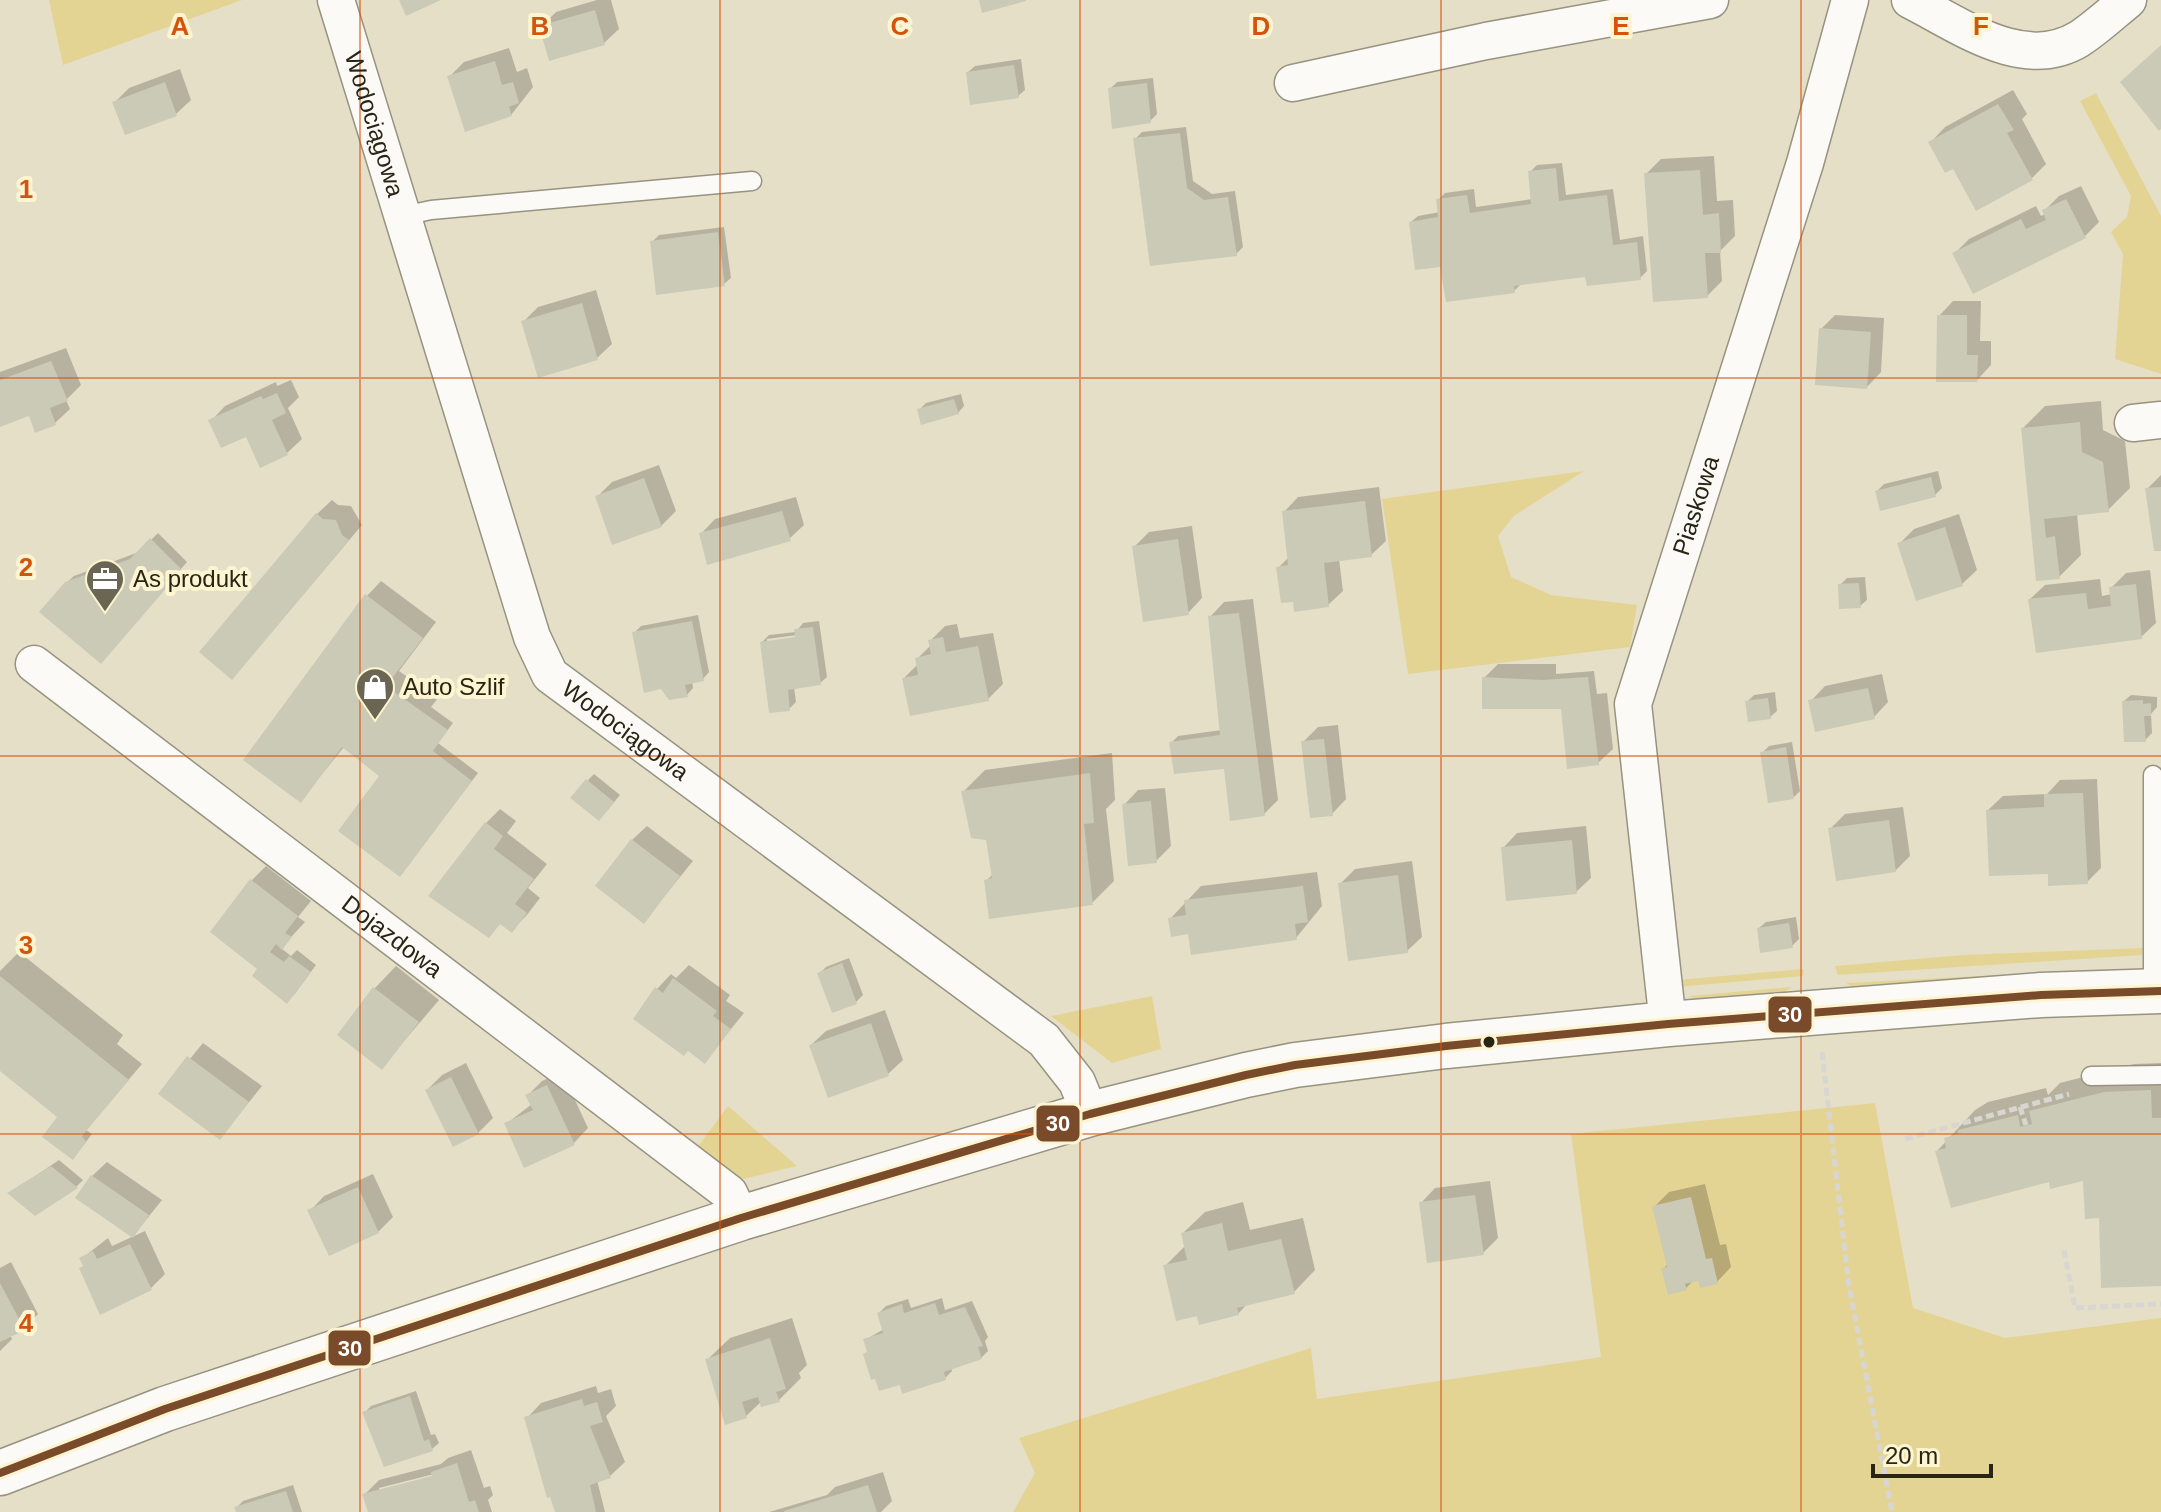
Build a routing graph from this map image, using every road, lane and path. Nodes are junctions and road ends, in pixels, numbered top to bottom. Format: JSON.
{"nodes":[{"id":1,"x":336,"y":0,"type":"edge"},
{"id":2,"x":1710,"y":0,"type":"edge"},
{"id":3,"x":1850,"y":0,"type":"edge"},
{"id":4,"x":1910,"y":0,"type":"edge"},
{"id":5,"x":2128,"y":0,"type":"edge"},
{"id":6,"x":1293,"y":83,"type":"dead end"},
{"id":7,"x":752,"y":181,"type":"dead end"},
{"id":8,"x":403,"y":216,"type":"junction"},
{"id":9,"x":34,"y":664,"type":"dead end"},
{"id":10,"x":2153,"y":775,"type":"dead end"},
{"id":11,"x":2157,"y":991,"type":"edge"},
{"id":12,"x":1668,"y":1024,"type":"junction"},
{"id":13,"x":1820,"y":1039,"type":"dead end"},
{"id":14,"x":2161,"y":1075,"type":"edge"},
{"id":15,"x":2091,"y":1076,"type":"joint"},
{"id":16,"x":2020,"y":1107,"type":"junction"},
{"id":17,"x":1090,"y":1114,"type":"junction"},
{"id":18,"x":2026,"y":1125,"type":"dead end"},
{"id":19,"x":1905,"y":1139,"type":"dead end"},
{"id":20,"x":741,"y":1218,"type":"junction"},
{"id":21,"x":2064,"y":1250,"type":"dead end"},
{"id":22,"x":2161,"y":1304,"type":"edge"},
{"id":23,"x":0,"y":1473,"type":"edge"},
{"id":24,"x":1892,"y":1512,"type":"edge"}],
"edges":[{"from":1,"to":8,"type":"street","name":"Wodociągowa"},
{"from":2,"to":6,"type":"street"},
{"from":3,"to":12,"type":"street","name":"Piaskowa"},
{"from":4,"to":5,"type":"street"},
{"from":7,"to":8,"type":"lane"},
{"from":8,"to":17,"type":"street","name":"Wodociągowa"},
{"from":9,"to":20,"type":"street","name":"Dojazdowa"},
{"from":10,"to":11,"type":"lane"},
{"from":11,"to":12,"type":"main road"},
{"from":12,"to":17,"type":"main road"},
{"from":13,"to":24,"type":"path"},
{"from":14,"to":15,"type":"lane"},
{"from":15,"to":16,"type":"path"},
{"from":16,"to":18,"type":"path"},
{"from":16,"to":19,"type":"path"},
{"from":17,"to":20,"type":"main road"},
{"from":20,"to":23,"type":"main road"},
{"from":21,"to":22,"type":"path"}]}
